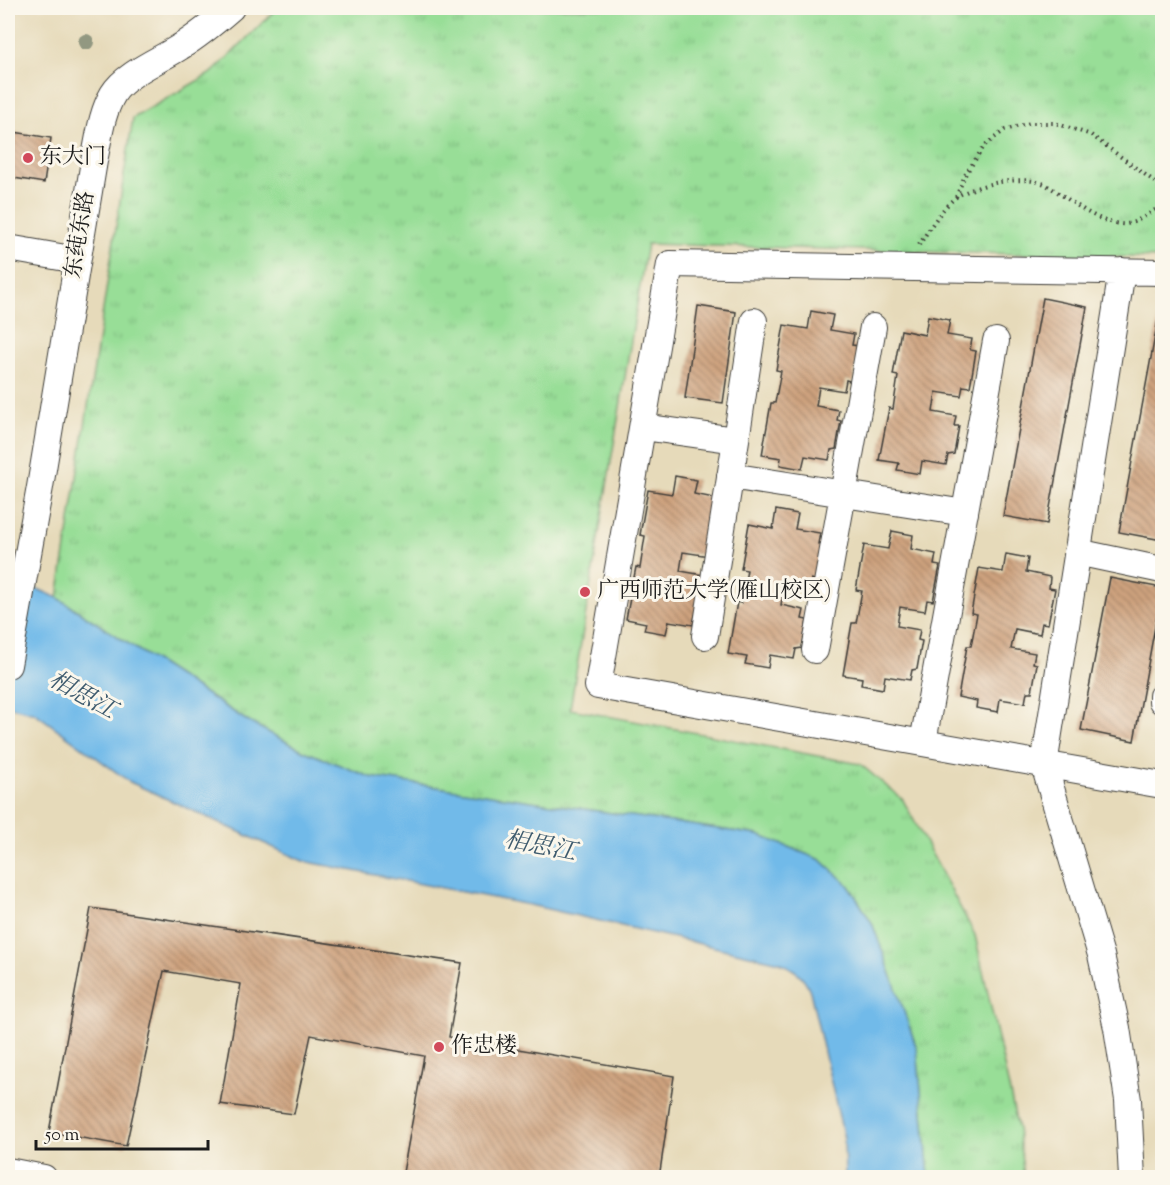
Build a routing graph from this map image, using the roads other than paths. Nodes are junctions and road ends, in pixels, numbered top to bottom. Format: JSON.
{"nodes":[{"id":1,"x":231,"y":8,"type":"edge"},
{"id":2,"x":8,"y":248,"type":"edge"},
{"id":3,"x":77,"y":260,"type":"junction"},
{"id":4,"x":1122,"y":271,"type":"junction"},
{"id":5,"x":1162,"y":272,"type":"edge"},
{"id":6,"x":754,"y":321,"type":"dead end"},
{"id":7,"x":873,"y":327,"type":"dead end"},
{"id":8,"x":996,"y":341,"type":"dead end"},
{"id":9,"x":643,"y":427,"type":"junction"},
{"id":10,"x":736,"y":440,"type":"junction"},
{"id":11,"x":730,"y":476,"type":"junction"},
{"id":12,"x":843,"y":494,"type":"junction"},
{"id":13,"x":964,"y":513,"type":"junction"},
{"id":14,"x":1077,"y":552,"type":"junction"},
{"id":15,"x":1162,"y":570,"type":"edge"},
{"id":16,"x":705,"y":636,"type":"dead end"},
{"id":17,"x":815,"y":650,"type":"dead end"},
{"id":18,"x":8,"y":665,"type":"edge"},
{"id":19,"x":923,"y":742,"type":"junction"},
{"id":20,"x":1044,"y":765,"type":"junction"},
{"id":21,"x":1162,"y":785,"type":"edge"},
{"id":22,"x":8,"y":1171,"type":"edge"},
{"id":23,"x":44,"y":1178,"type":"edge"},
{"id":24,"x":1132,"y":1178,"type":"edge"}],
"edges":[{"from":1,"to":3,"type":"street","name":"东莼东路"},
{"from":2,"to":3,"type":"street"},
{"from":3,"to":18,"type":"street","name":"东莼东路"},
{"from":4,"to":5,"type":"street"},
{"from":4,"to":9,"type":"street"},
{"from":4,"to":14,"type":"street"},
{"from":6,"to":10,"type":"street"},
{"from":7,"to":12,"type":"street"},
{"from":8,"to":13,"type":"street"},
{"from":9,"to":10,"type":"street"},
{"from":9,"to":19,"type":"street"},
{"from":10,"to":11,"type":"street"},
{"from":11,"to":12,"type":"street"},
{"from":11,"to":16,"type":"street"},
{"from":12,"to":13,"type":"street"},
{"from":12,"to":17,"type":"street"},
{"from":13,"to":19,"type":"street"},
{"from":14,"to":15,"type":"street"},
{"from":14,"to":20,"type":"street"},
{"from":19,"to":20,"type":"street"},
{"from":20,"to":21,"type":"street"},
{"from":20,"to":24,"type":"street"},
{"from":22,"to":23,"type":"street"}]}
